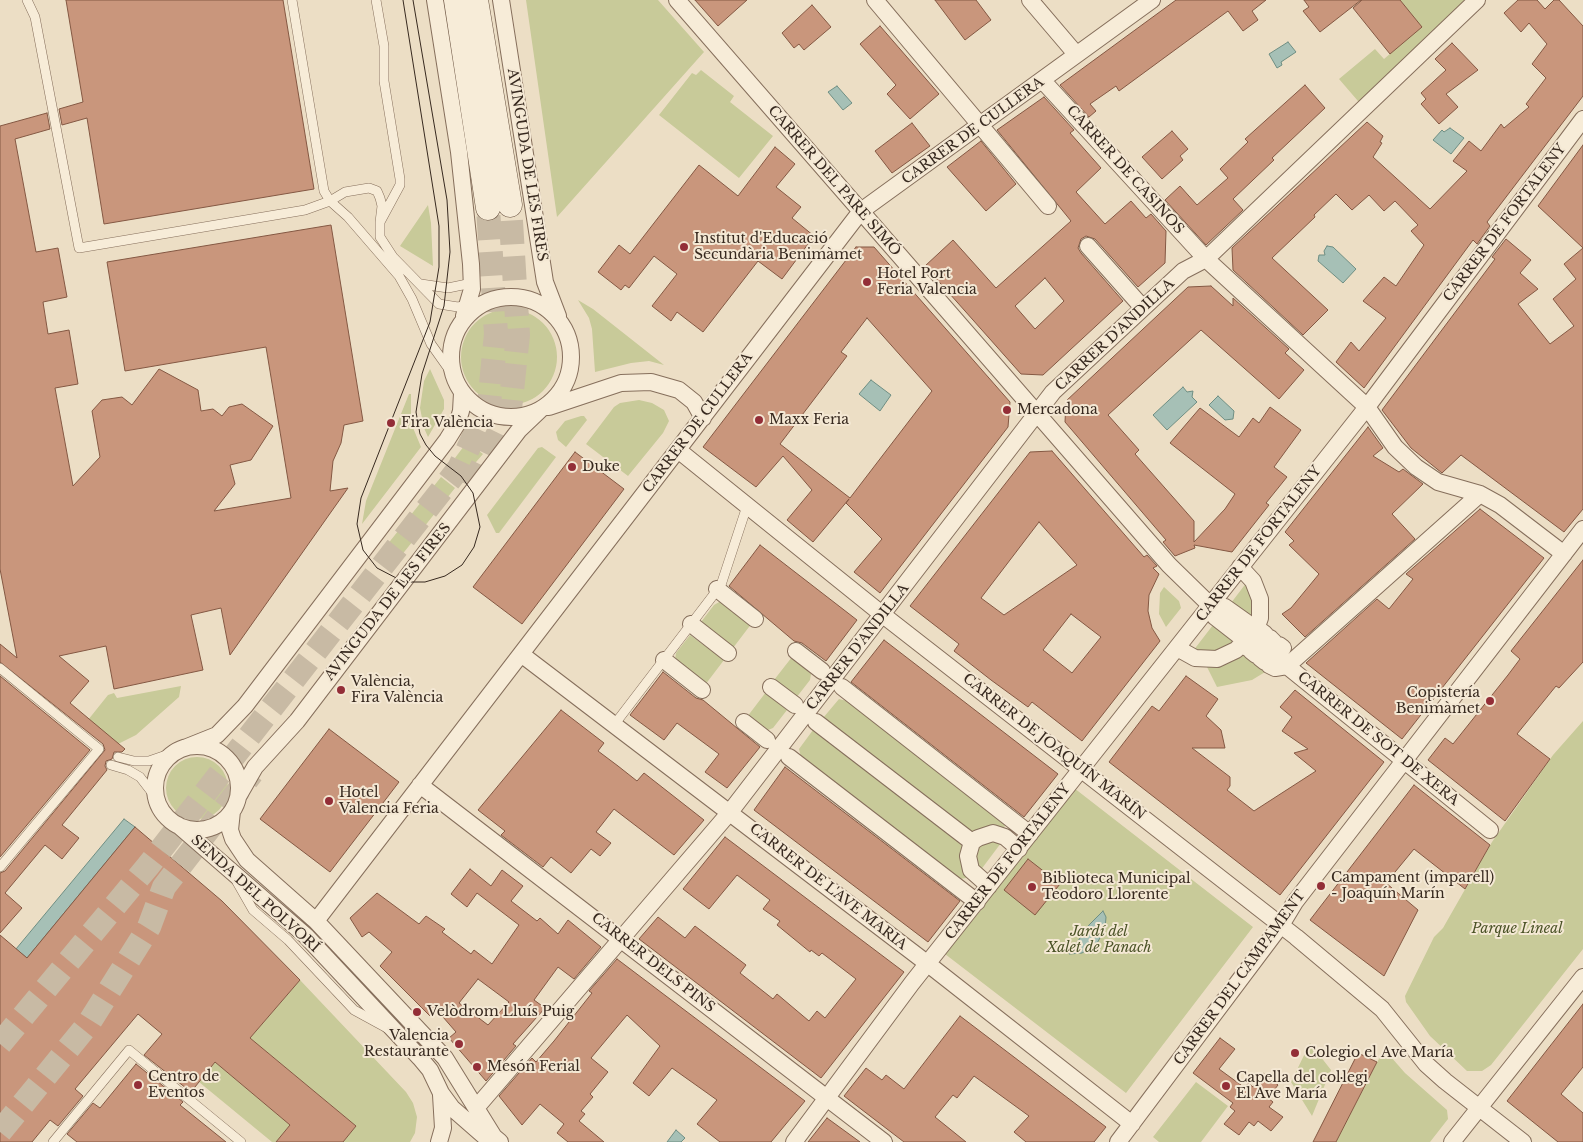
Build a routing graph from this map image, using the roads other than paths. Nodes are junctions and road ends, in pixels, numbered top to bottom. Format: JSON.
{"nodes":[{"id":1,"x":27,"y":0,"type":"edge"},
{"id":2,"x":292,"y":0,"type":"edge"},
{"id":3,"x":376,"y":0,"type":"edge"},
{"id":4,"x":435,"y":0,"type":"edge"},
{"id":5,"x":456,"y":0,"type":"edge"},
{"id":6,"x":476,"y":0,"type":"edge"},
{"id":7,"x":501,"y":0,"type":"edge"},
{"id":8,"x":677,"y":0,"type":"edge"},
{"id":9,"x":875,"y":0,"type":"edge"},
{"id":10,"x":1030,"y":0,"type":"edge"},
{"id":11,"x":1152,"y":0,"type":"edge"},
{"id":12,"x":1477,"y":0,"type":"edge"},
{"id":13,"x":1076,"y":54,"type":"junction"},
{"id":14,"x":1043,"y":81,"type":"junction"},
{"id":15,"x":1583,"y":119,"type":"edge"},
{"id":16,"x":982,"y":125,"type":"junction"},
{"id":17,"x":330,"y":201,"type":"junction"},
{"id":18,"x":1048,"y":206,"type":"dead end"},
{"id":19,"x":861,"y":211,"type":"junction"},
{"id":20,"x":380,"y":222,"type":"junction"},
{"id":21,"x":1088,"y":246,"type":"dead end"},
{"id":22,"x":1206,"y":259,"type":"junction"},
{"id":23,"x":472,"y":283,"type":"junction"},
{"id":24,"x":421,"y":284,"type":"junction"},
{"id":25,"x":1143,"y":308,"type":"junction"},
{"id":26,"x":465,"y":313,"type":"junction"},
{"id":27,"x":564,"y":327,"type":"junction"},
{"id":28,"x":453,"y":375,"type":"junction"},
{"id":29,"x":462,"y":393,"type":"junction"},
{"id":30,"x":1367,"y":407,"type":"junction"},
{"id":31,"x":543,"y":409,"type":"junction"},
{"id":32,"x":1037,"y":413,"type":"junction"},
{"id":33,"x":703,"y":418,"type":"junction"},
{"id":34,"x":678,"y":450,"type":"junction"},
{"id":35,"x":1480,"y":494,"type":"junction"},
{"id":36,"x":747,"y":506,"type":"junction"},
{"id":37,"x":1583,"y":529,"type":"edge"},
{"id":38,"x":1564,"y":554,"type":"junction"},
{"id":39,"x":1240,"y":567,"type":"junction"},
{"id":40,"x":717,"y":589,"type":"junction"},
{"id":41,"x":1210,"y":604,"type":"junction"},
{"id":42,"x":883,"y":615,"type":"junction"},
{"id":43,"x":755,"y":619,"type":"dead end"},
{"id":44,"x":691,"y":624,"type":"junction"},
{"id":45,"x":1256,"y":630,"type":"junction"},
{"id":46,"x":1246,"y":645,"type":"junction"},
{"id":47,"x":1177,"y":648,"type":"junction"},
{"id":48,"x":796,"y":651,"type":"dead end"},
{"id":49,"x":728,"y":653,"type":"dead end"},
{"id":50,"x":521,"y":654,"type":"junction"},
{"id":51,"x":664,"y":660,"type":"junction"},
{"id":52,"x":1287,"y":666,"type":"junction"},
{"id":53,"x":0,"y":668,"type":"edge"},
{"id":54,"x":822,"y":671,"type":"dead end"},
{"id":55,"x":770,"y":687,"type":"dead end"},
{"id":56,"x":842,"y":687,"type":"dead end"},
{"id":57,"x":702,"y":690,"type":"dead end"},
{"id":58,"x":795,"y":706,"type":"dead end"},
{"id":59,"x":744,"y":722,"type":"dead end"},
{"id":60,"x":816,"y":722,"type":"dead end"},
{"id":61,"x":614,"y":725,"type":"junction"},
{"id":62,"x":767,"y":740,"type":"dead end"},
{"id":63,"x":181,"y":749,"type":"junction"},
{"id":64,"x":118,"y":757,"type":"dead end"},
{"id":65,"x":789,"y":757,"type":"dead end"},
{"id":66,"x":1405,"y":760,"type":"junction"},
{"id":67,"x":111,"y":765,"type":"dead end"},
{"id":68,"x":1082,"y":769,"type":"junction"},
{"id":69,"x":420,"y":785,"type":"junction"},
{"id":70,"x":239,"y":795,"type":"junction"},
{"id":71,"x":157,"y":799,"type":"junction"},
{"id":72,"x":232,"y":811,"type":"junction"},
{"id":73,"x":730,"y":812,"type":"junction"},
{"id":74,"x":178,"y":825,"type":"junction"},
{"id":75,"x":1490,"y":830,"type":"dead end"},
{"id":76,"x":1030,"y":834,"type":"junction"},
{"id":77,"x":972,"y":842,"type":"junction"},
{"id":78,"x":1019,"y":848,"type":"junction"},
{"id":79,"x":0,"y":868,"type":"edge"},
{"id":80,"x":989,"y":886,"type":"junction"},
{"id":81,"x":977,"y":902,"type":"junction"},
{"id":82,"x":316,"y":921,"type":"junction"},
{"id":83,"x":1282,"y":925,"type":"junction"},
{"id":84,"x":621,"y":938,"type":"junction"},
{"id":85,"x":928,"y":964,"type":"junction"},
{"id":86,"x":1583,"y":977,"type":"edge"},
{"id":87,"x":441,"y":1093,"type":"junction"},
{"id":88,"x":828,"y":1099,"type":"junction"},
{"id":89,"x":476,"y":1108,"type":"junction"},
{"id":90,"x":1479,"y":1108,"type":"junction"},
{"id":91,"x":1132,"y":1124,"type":"junction"},
{"id":92,"x":53,"y":1142,"type":"edge"},
{"id":93,"x":241,"y":1142,"type":"edge"},
{"id":94,"x":438,"y":1142,"type":"edge"},
{"id":95,"x":491,"y":1142,"type":"edge"},
{"id":96,"x":500,"y":1142,"type":"edge"},
{"id":97,"x":794,"y":1142,"type":"edge"},
{"id":98,"x":884,"y":1142,"type":"edge"},
{"id":99,"x":1118,"y":1142,"type":"edge"},
{"id":100,"x":1452,"y":1142,"type":"edge"},
{"id":101,"x":1523,"y":1142,"type":"edge"}],
"edges":[{"from":1,"to":17,"type":"lane"},
{"from":2,"to":17,"type":"lane"},
{"from":3,"to":20,"type":"lane"},
{"from":4,"to":23,"type":"street"},
{"from":5,"to":6,"type":"main road","name":"AVINGUDA DE LES FIRES"},
{"from":7,"to":27,"type":"street","name":"AVINGUDA DE LES FIRES"},
{"from":8,"to":19,"type":"street","name":"CARRER DEL PARE SIMÓ"},
{"from":9,"to":16,"type":"street"},
{"from":10,"to":13,"type":"street"},
{"from":11,"to":13,"type":"street","name":"CARRER DE CULLERA"},
{"from":12,"to":22,"type":"street","name":"CARRER D'ANDILLA"},
{"from":13,"to":14,"type":"street","name":"CARRER DE CULLERA"},
{"from":14,"to":16,"type":"street","name":"CARRER DE CULLERA"},
{"from":14,"to":22,"type":"street","name":"CARRER DE CASINOS"},
{"from":15,"to":30,"type":"street","name":"CARRER DE FORTALENY"},
{"from":16,"to":18,"type":"street"},
{"from":16,"to":19,"type":"street","name":"CARRER DE CULLERA"},
{"from":17,"to":20,"type":"lane"},
{"from":17,"to":28,"type":"lane"},
{"from":19,"to":32,"type":"street","name":"CARRER DEL PARE SIMÓ"},
{"from":19,"to":33,"type":"street","name":"CARRER DE CULLERA"},
{"from":20,"to":24,"type":"lane"},
{"from":21,"to":25,"type":"street"},
{"from":22,"to":25,"type":"street","name":"CARRER D'ANDILLA"},
{"from":22,"to":30,"type":"street","name":"CARRER DE CASINOS"},
{"from":23,"to":24,"type":"lane"},
{"from":23,"to":26,"type":"street"},
{"from":24,"to":26,"type":"lane"},
{"from":25,"to":32,"type":"street","name":"CARRER D'ANDILLA"},
{"from":26,"to":27,"type":"street"},
{"from":26,"to":28,"type":"street"},
{"from":27,"to":31,"type":"street"},
{"from":28,"to":29,"type":"street"},
{"from":29,"to":31,"type":"street"},
{"from":29,"to":63,"type":"street"},
{"from":30,"to":35,"type":"street","name":"CARRER DE CASINOS"},
{"from":30,"to":39,"type":"street","name":"CARRER DE FORTALENY"},
{"from":31,"to":33,"type":"street"},
{"from":31,"to":70,"type":"street","name":"AVINGUDA DE LES FIRES"},
{"from":32,"to":41,"type":"street","name":"CARRER DEL PARE SIMÓ"},
{"from":32,"to":42,"type":"street","name":"CARRER D'ANDILLA"},
{"from":33,"to":34,"type":"street","name":"CARRER DE CULLERA"},
{"from":34,"to":36,"type":"street","name":"CARRER DE JOAQUÍN MARÍN"},
{"from":34,"to":50,"type":"street","name":"CARRER DE CULLERA"},
{"from":35,"to":38,"type":"street","name":"CARRER DE CASINOS"},
{"from":35,"to":52,"type":"street"},
{"from":36,"to":40,"type":"lane"},
{"from":36,"to":42,"type":"street","name":"CARRER DE JOAQUÍN MARÍN"},
{"from":37,"to":38,"type":"street","name":"CARRER DEL CAMPAMENT"},
{"from":38,"to":66,"type":"street","name":"CARRER DEL CAMPAMENT"},
{"from":39,"to":41,"type":"street","name":"CARRER DE FORTALENY"},
{"from":39,"to":45,"type":"street"},
{"from":40,"to":43,"type":"street"},
{"from":40,"to":44,"type":"lane"},
{"from":41,"to":45,"type":"street"},
{"from":41,"to":46,"type":"street"},
{"from":41,"to":47,"type":"street","name":"CARRER DE FORTALENY"},
{"from":42,"to":68,"type":"street","name":"CARRER DE JOAQUÍN MARÍN"},
{"from":42,"to":73,"type":"street","name":"CARRER D'ANDILLA"},
{"from":44,"to":49,"type":"street"},
{"from":44,"to":51,"type":"lane"},
{"from":45,"to":46,"type":"street"},
{"from":46,"to":47,"type":"street"},
{"from":46,"to":52,"type":"street","name":"CARRER DE SOT DE XERA"},
{"from":47,"to":68,"type":"street","name":"CARRER DE FORTALENY"},
{"from":48,"to":54,"type":"street"},
{"from":50,"to":61,"type":"street","name":"CARRER DE L'AVE MARIA"},
{"from":50,"to":69,"type":"street","name":"CARRER DE CULLERA"},
{"from":51,"to":57,"type":"street"},
{"from":51,"to":61,"type":"lane"},
{"from":52,"to":66,"type":"street","name":"CARRER DE SOT DE XERA"},
{"from":53,"to":79,"type":"lane"},
{"from":55,"to":58,"type":"street"},
{"from":56,"to":76,"type":"street"},
{"from":59,"to":62,"type":"street"},
{"from":60,"to":77,"type":"street"},
{"from":61,"to":73,"type":"street","name":"CARRER DE L'AVE MARIA"},
{"from":63,"to":64,"type":"lane"},
{"from":63,"to":70,"type":"street"},
{"from":63,"to":71,"type":"street"},
{"from":65,"to":81,"type":"street"},
{"from":66,"to":75,"type":"street","name":"CARRER DE SOT DE XERA"},
{"from":66,"to":83,"type":"street","name":"CARRER DEL CAMPAMENT"},
{"from":67,"to":71,"type":"lane"},
{"from":68,"to":76,"type":"street","name":"CARRER DE FORTALENY"},
{"from":68,"to":83,"type":"street","name":"CARRER DE JOAQUÍN MARÍN"},
{"from":69,"to":82,"type":"street","name":"CARRER DE CULLERA"},
{"from":69,"to":84,"type":"street","name":"CARRER DELS PINS"},
{"from":70,"to":72,"type":"street"},
{"from":71,"to":74,"type":"street"},
{"from":72,"to":74,"type":"street"},
{"from":72,"to":82,"type":"street","name":"SENDA DEL POLVORÍ"},
{"from":73,"to":84,"type":"street","name":"CARRER D'ANDILLA"},
{"from":73,"to":85,"type":"street","name":"CARRER DE L'AVE MARIA"},
{"from":74,"to":87,"type":"street","name":"SENDA DEL POLVORÍ"},
{"from":76,"to":78,"type":"street","name":"CARRER DE FORTALENY"},
{"from":77,"to":78,"type":"street"},
{"from":77,"to":80,"type":"street"},
{"from":78,"to":80,"type":"street","name":"CARRER DE FORTALENY"},
{"from":80,"to":81,"type":"street","name":"CARRER DE FORTALENY"},
{"from":81,"to":85,"type":"street","name":"CARRER DE FORTALENY"},
{"from":82,"to":89,"type":"street","name":"SENDA DEL POLVORÍ"},
{"from":83,"to":90,"type":"street","name":"CARRER DE JOAQUÍN MARÍN"},
{"from":83,"to":91,"type":"street","name":"CARRER DEL CAMPAMENT"},
{"from":84,"to":88,"type":"street","name":"CARRER DELS PINS"},
{"from":84,"to":89,"type":"street","name":"CARRER D'ANDILLA"},
{"from":85,"to":88,"type":"street","name":"CARRER DE FORTALENY"},
{"from":85,"to":91,"type":"street","name":"CARRER DE L'AVE MARIA"},
{"from":86,"to":90,"type":"street"},
{"from":87,"to":94,"type":"street"},
{"from":87,"to":95,"type":"street","name":"SENDA DEL POLVORÍ"},
{"from":88,"to":97,"type":"street","name":"CARRER DE FORTALENY"},
{"from":88,"to":98,"type":"street","name":"CARRER DELS PINS"},
{"from":89,"to":96,"type":"street","name":"SENDA DEL POLVORÍ"},
{"from":90,"to":100,"type":"street"},
{"from":90,"to":101,"type":"street","name":"CARRER DE JOAQUÍN MARÍN"},
{"from":91,"to":99,"type":"street","name":"CARRER DEL CAMPAMENT"},
{"from":92,"to":93,"type":"lane"}]}
